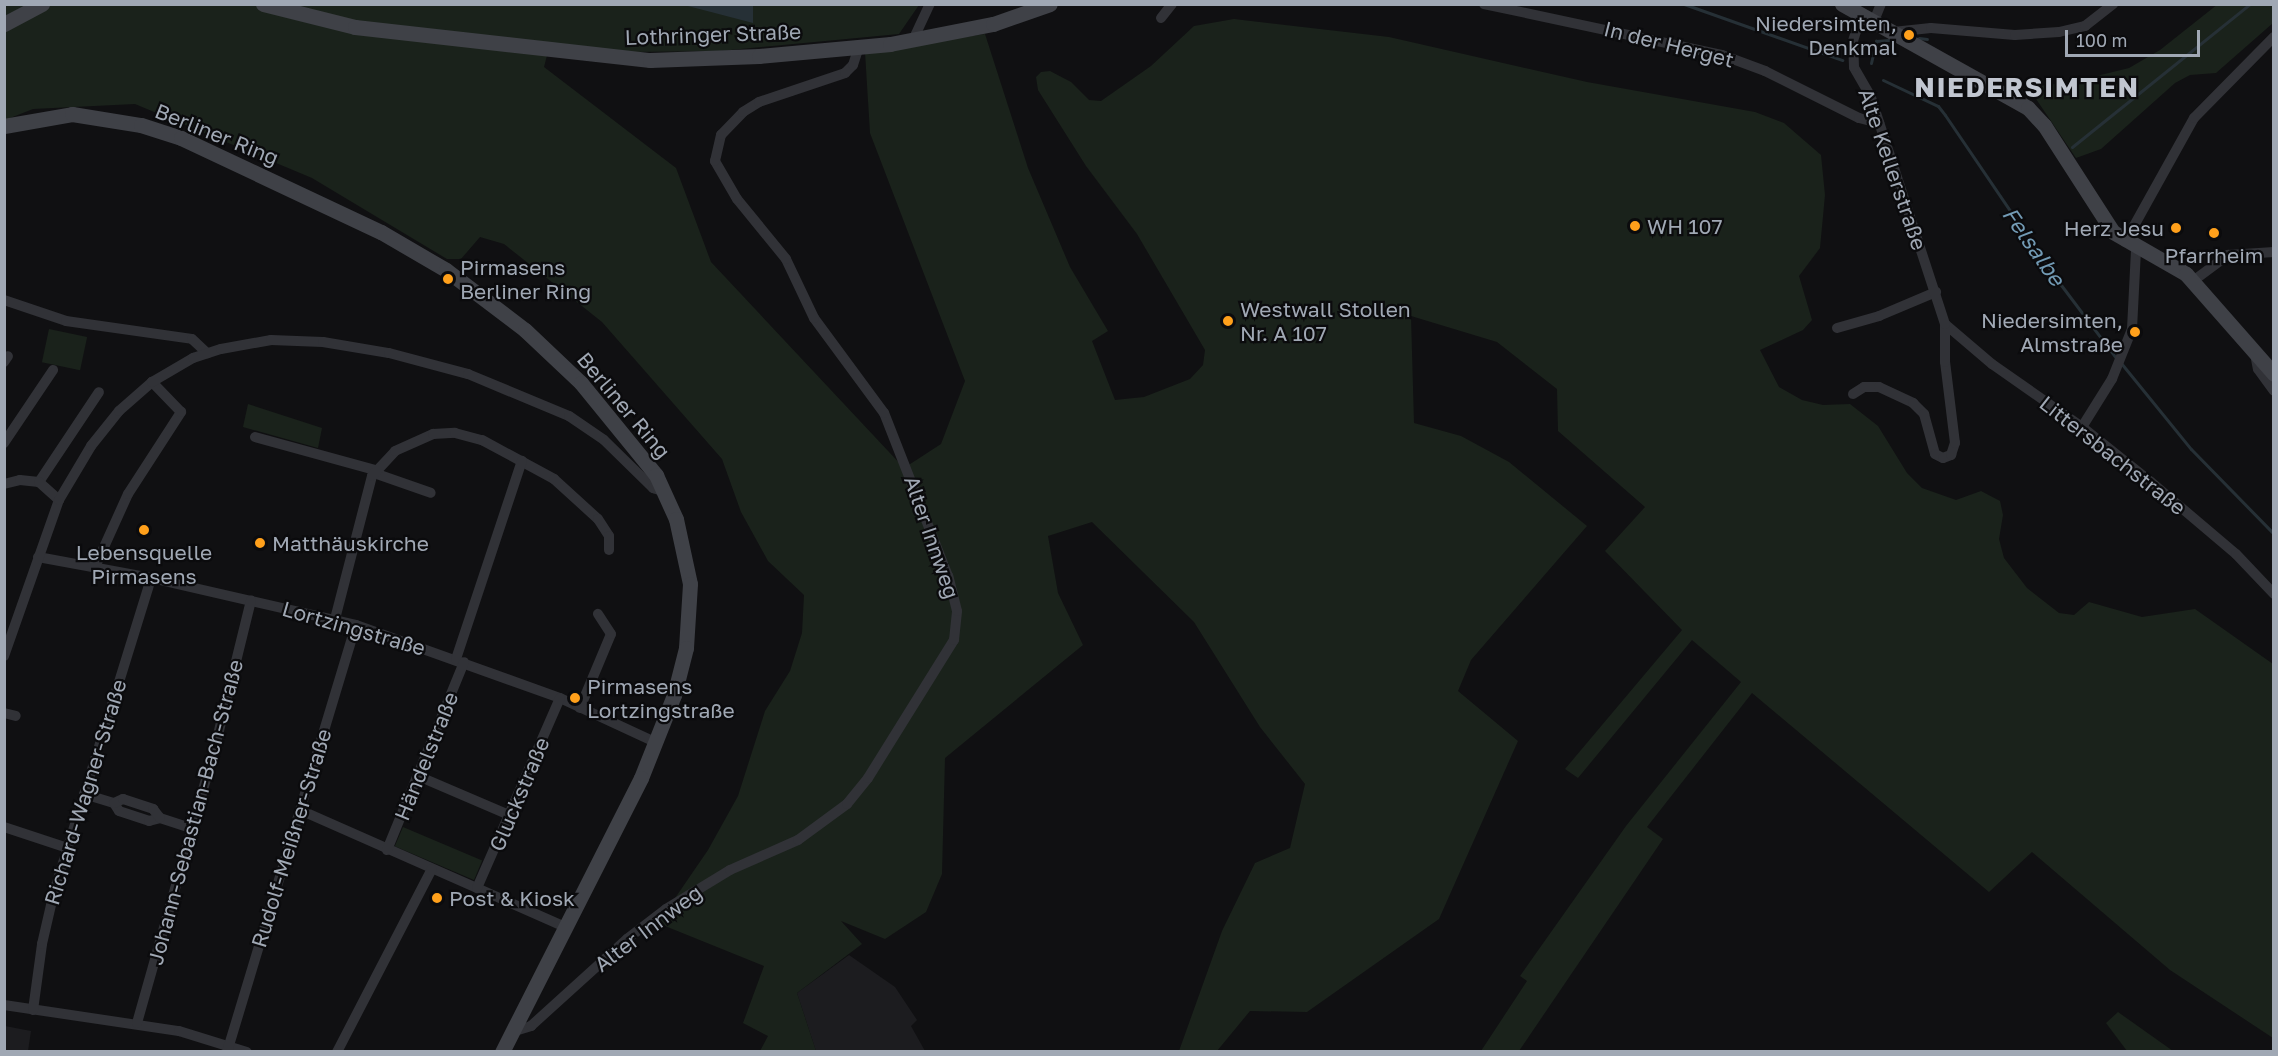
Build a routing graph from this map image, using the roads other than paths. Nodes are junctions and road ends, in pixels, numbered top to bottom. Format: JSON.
{"nodes":[{"id":1,"x":42,"y":4,"type":"edge"},
{"id":2,"x":263,"y":4,"type":"edge"},
{"id":3,"x":930,"y":4,"type":"edge"},
{"id":4,"x":1050,"y":4,"type":"edge"},
{"id":5,"x":1172,"y":4,"type":"edge"},
{"id":6,"x":1484,"y":4,"type":"edge"},
{"id":7,"x":1842,"y":4,"type":"edge"},
{"id":8,"x":1881,"y":4,"type":"edge"},
{"id":9,"x":2114,"y":4,"type":"edge"},
{"id":10,"x":1868,"y":17,"type":"junction"},
{"id":11,"x":1161,"y":18,"type":"dead end"},
{"id":12,"x":4,"y":24,"type":"edge"},
{"id":13,"x":1893,"y":32,"type":"junction"},
{"id":14,"x":2274,"y":37,"type":"edge"},
{"id":15,"x":913,"y":40,"type":"junction"},
{"id":16,"x":859,"y":47,"type":"junction"},
{"id":17,"x":1879,"y":123,"type":"junction"},
{"id":18,"x":4,"y":126,"type":"edge"},
{"id":19,"x":2130,"y":245,"type":"junction"},
{"id":20,"x":2274,"y":252,"type":"edge"},
{"id":21,"x":2193,"y":281,"type":"junction"},
{"id":22,"x":1936,"y":292,"type":"junction"},
{"id":23,"x":4,"y":300,"type":"edge"},
{"id":24,"x":1945,"y":324,"type":"junction"},
{"id":25,"x":1837,"y":328,"type":"dead end"},
{"id":26,"x":207,"y":353,"type":"junction"},
{"id":27,"x":2256,"y":354,"type":"junction"},
{"id":28,"x":53,"y":370,"type":"dead end"},
{"id":29,"x":2274,"y":374,"type":"edge"},
{"id":30,"x":152,"y":382,"type":"junction"},
{"id":31,"x":2274,"y":391,"type":"edge"},
{"id":32,"x":99,"y":392,"type":"dead end"},
{"id":33,"x":1853,"y":393,"type":"dead end"},
{"id":34,"x":609,"y":415,"type":"junction"},
{"id":35,"x":2082,"y":427,"type":"junction"},
{"id":36,"x":593,"y":431,"type":"junction"},
{"id":37,"x":255,"y":437,"type":"dead end"},
{"id":38,"x":4,"y":443,"type":"edge"},
{"id":39,"x":522,"y":461,"type":"junction"},
{"id":40,"x":375,"y":472,"type":"junction"},
{"id":41,"x":39,"y":482,"type":"junction"},
{"id":42,"x":4,"y":484,"type":"edge"},
{"id":43,"x":666,"y":492,"type":"junction"},
{"id":44,"x":431,"y":493,"type":"dead end"},
{"id":45,"x":59,"y":500,"type":"junction"},
{"id":46,"x":609,"y":550,"type":"dead end"},
{"id":47,"x":38,"y":558,"type":"junction"},
{"id":48,"x":95,"y":567,"type":"junction"},
{"id":49,"x":151,"y":578,"type":"junction"},
{"id":50,"x":2274,"y":594,"type":"edge"},
{"id":51,"x":251,"y":600,"type":"junction"},
{"id":52,"x":598,"y":614,"type":"dead end"},
{"id":53,"x":335,"y":619,"type":"junction"},
{"id":54,"x":356,"y":625,"type":"junction"},
{"id":55,"x":4,"y":656,"type":"edge"},
{"id":56,"x":460,"y":661,"type":"junction"},
{"id":57,"x":560,"y":698,"type":"junction"},
{"id":58,"x":580,"y":708,"type":"junction"},
{"id":59,"x":4,"y":712,"type":"edge"},
{"id":60,"x":16,"y":716,"type":"dead end"},
{"id":61,"x":657,"y":743,"type":"junction"},
{"id":62,"x":418,"y":776,"type":"junction"},
{"id":63,"x":84,"y":794,"type":"junction"},
{"id":64,"x":300,"y":810,"type":"junction"},
{"id":65,"x":509,"y":814,"type":"junction"},
{"id":66,"x":4,"y":827,"type":"edge"},
{"id":67,"x":191,"y":828,"type":"junction"},
{"id":68,"x":68,"y":848,"type":"junction"},
{"id":69,"x":387,"y":850,"type":"junction"},
{"id":70,"x":432,"y":869,"type":"junction"},
{"id":71,"x":477,"y":888,"type":"junction"},
{"id":72,"x":567,"y":928,"type":"junction"},
{"id":73,"x":4,"y":1005,"type":"edge"},
{"id":74,"x":33,"y":1010,"type":"junction"},
{"id":75,"x":137,"y":1023,"type":"junction"},
{"id":76,"x":515,"y":1031,"type":"junction"},
{"id":77,"x":227,"y":1048,"type":"edge"},
{"id":78,"x":247,"y":1052,"type":"edge"},
{"id":79,"x":336,"y":1052,"type":"edge"},
{"id":80,"x":502,"y":1052,"type":"edge"}],
"edges":[{"from":1,"to":12,"type":"main road"},
{"from":2,"to":16,"type":"main road","name":"Lothringer Straße"},
{"from":3,"to":15,"type":"street"},
{"from":4,"to":15,"type":"main road","name":"Lothringer Straße"},
{"from":5,"to":11,"type":"street"},
{"from":6,"to":17,"type":"street","name":"In der Herget"},
{"from":7,"to":10,"type":"main road"},
{"from":8,"to":10,"type":"street","name":"Alte Kellerstraße"},
{"from":9,"to":13,"type":"street"},
{"from":10,"to":13,"type":"main road"},
{"from":10,"to":17,"type":"street","name":"Alte Kellerstraße"},
{"from":13,"to":19,"type":"main road"},
{"from":14,"to":19,"type":"street"},
{"from":15,"to":16,"type":"main road","name":"Lothringer Straße"},
{"from":16,"to":76,"type":"street","name":"Alter Innweg"},
{"from":17,"to":22,"type":"street","name":"Alte Kellerstraße"},
{"from":18,"to":34,"type":"main road","name":"Berliner Ring"},
{"from":19,"to":21,"type":"main road"},
{"from":19,"to":35,"type":"street"},
{"from":20,"to":21,"type":"street"},
{"from":21,"to":27,"type":"main road"},
{"from":22,"to":24,"type":"street","name":"Alte Kellerstraße"},
{"from":22,"to":25,"type":"street"},
{"from":23,"to":26,"type":"street"},
{"from":24,"to":33,"type":"street","name":"Alte Kellerstraße"},
{"from":24,"to":35,"type":"street","name":"Littersbachstraße"},
{"from":26,"to":30,"type":"street"},
{"from":26,"to":36,"type":"street"},
{"from":27,"to":29,"type":"main road"},
{"from":27,"to":31,"type":"street"},
{"from":28,"to":38,"type":"street"},
{"from":30,"to":45,"type":"street"},
{"from":30,"to":48,"type":"street"},
{"from":32,"to":41,"type":"street"},
{"from":34,"to":36,"type":"street"},
{"from":34,"to":43,"type":"main road","name":"Berliner Ring"},
{"from":35,"to":50,"type":"street","name":"Littersbachstraße"},
{"from":36,"to":43,"type":"street"},
{"from":37,"to":40,"type":"street"},
{"from":39,"to":40,"type":"street"},
{"from":39,"to":46,"type":"street"},
{"from":39,"to":56,"type":"street","name":"Händelstraße"},
{"from":40,"to":44,"type":"street"},
{"from":40,"to":53,"type":"street"},
{"from":41,"to":42,"type":"street"},
{"from":41,"to":45,"type":"street"},
{"from":43,"to":61,"type":"main road","name":"Berliner Ring"},
{"from":45,"to":47,"type":"street"},
{"from":47,"to":48,"type":"street","name":"Lortzingstraße"},
{"from":47,"to":55,"type":"street"},
{"from":48,"to":49,"type":"street","name":"Lortzingstraße"},
{"from":49,"to":51,"type":"street","name":"Lortzingstraße"},
{"from":49,"to":63,"type":"street","name":"Richard-Wagner-Straße"},
{"from":51,"to":53,"type":"street","name":"Lortzingstraße"},
{"from":51,"to":67,"type":"street","name":"Johann-Sebastian-Bach-Straße"},
{"from":52,"to":58,"type":"street"},
{"from":53,"to":54,"type":"street","name":"Lortzingstraße"},
{"from":54,"to":56,"type":"street","name":"Lortzingstraße"},
{"from":54,"to":64,"type":"street","name":"Rudolf-Meißner-Straße"},
{"from":56,"to":57,"type":"street","name":"Lortzingstraße"},
{"from":56,"to":62,"type":"street","name":"Händelstraße"},
{"from":57,"to":58,"type":"street","name":"Lortzingstraße"},
{"from":57,"to":65,"type":"street","name":"Gluckstraße"},
{"from":58,"to":61,"type":"street","name":"Lortzingstraße"},
{"from":59,"to":60,"type":"street"},
{"from":61,"to":72,"type":"main road","name":"Berliner Ring"},
{"from":62,"to":65,"type":"street"},
{"from":62,"to":69,"type":"street","name":"Händelstraße"},
{"from":63,"to":67,"type":"street"},
{"from":63,"to":68,"type":"street","name":"Richard-Wagner-Straße"},
{"from":64,"to":69,"type":"street"},
{"from":64,"to":77,"type":"street","name":"Rudolf-Meißner-Straße"},
{"from":65,"to":71,"type":"street","name":"Gluckstraße"},
{"from":66,"to":68,"type":"street"},
{"from":67,"to":75,"type":"street","name":"Johann-Sebastian-Bach-Straße"},
{"from":68,"to":74,"type":"street","name":"Richard-Wagner-Straße"},
{"from":69,"to":70,"type":"street"},
{"from":70,"to":71,"type":"street"},
{"from":70,"to":79,"type":"street"},
{"from":71,"to":72,"type":"street"},
{"from":72,"to":76,"type":"main road","name":"Berliner Ring"},
{"from":73,"to":74,"type":"street"},
{"from":74,"to":75,"type":"street"},
{"from":75,"to":77,"type":"street"},
{"from":76,"to":80,"type":"main road","name":"Berliner Ring"},
{"from":77,"to":78,"type":"street"}]}
